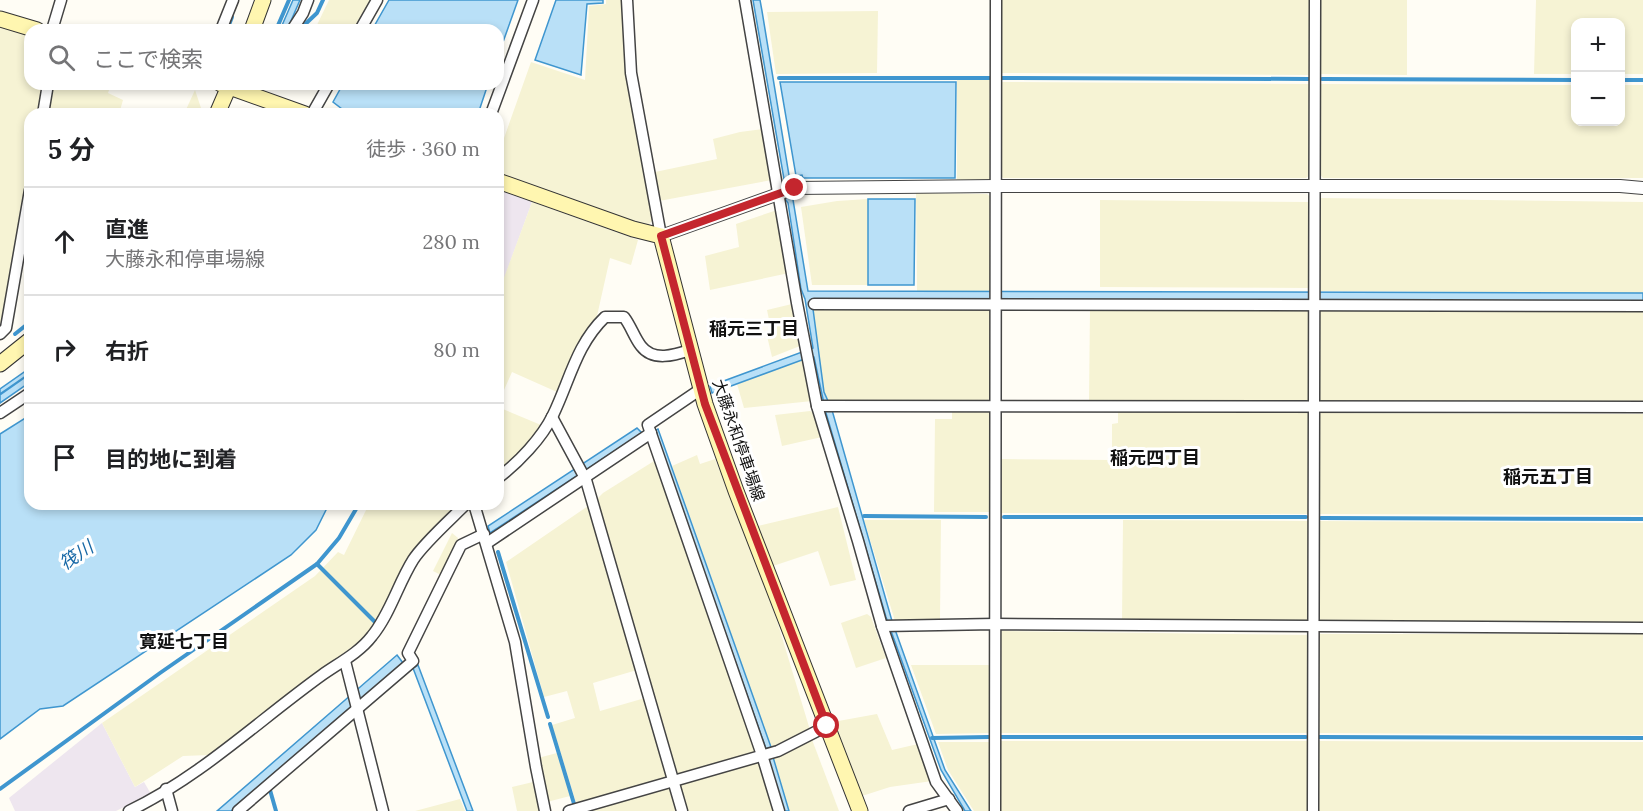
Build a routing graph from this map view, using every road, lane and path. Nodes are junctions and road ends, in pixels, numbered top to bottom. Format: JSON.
{"nodes":[{"id":1,"x":61,"y":0,"type":"edge"},
{"id":2,"x":234,"y":0,"type":"edge"},
{"id":3,"x":263,"y":0,"type":"edge"},
{"id":4,"x":308,"y":0,"type":"edge"},
{"id":5,"x":377,"y":0,"type":"edge"},
{"id":6,"x":532,"y":0,"type":"edge"},
{"id":7,"x":627,"y":0,"type":"edge"},
{"id":8,"x":745,"y":0,"type":"edge"},
{"id":9,"x":996,"y":0,"type":"edge"},
{"id":10,"x":1316,"y":0,"type":"edge"},
{"id":11,"x":0,"y":19,"type":"edge"},
{"id":12,"x":54,"y":24,"type":"edge"},
{"id":13,"x":224,"y":24,"type":"edge"},
{"id":14,"x":254,"y":24,"type":"edge"},
{"id":15,"x":296,"y":24,"type":"edge"},
{"id":16,"x":363,"y":24,"type":"edge"},
{"id":17,"x":24,"y":26,"type":"edge"},
{"id":18,"x":504,"y":78,"type":"edge"},
{"id":19,"x":47,"y":90,"type":"edge"},
{"id":20,"x":225,"y":90,"type":"edge"},
{"id":21,"x":238,"y":90,"type":"edge"},
{"id":22,"x":326,"y":90,"type":"edge"},
{"id":23,"x":500,"y":90,"type":"edge"},
{"id":24,"x":44,"y":108,"type":"edge"},
{"id":25,"x":219,"y":108,"type":"edge"},
{"id":26,"x":277,"y":108,"type":"edge"},
{"id":27,"x":315,"y":108,"type":"edge"},
{"id":28,"x":493,"y":108,"type":"edge"},
{"id":29,"x":504,"y":184,"type":"edge"},
{"id":30,"x":1316,"y":185,"type":"junction"},
{"id":31,"x":996,"y":186,"type":"junction"},
{"id":32,"x":1643,"y":188,"type":"edge"},
{"id":33,"x":779,"y":193,"type":"junction"},
{"id":34,"x":24,"y":224,"type":"edge"},
{"id":35,"x":661,"y":236,"type":"junction"},
{"id":36,"x":996,"y":299,"type":"junction"},
{"id":37,"x":814,"y":304,"type":"dead end"},
{"id":38,"x":1315,"y":304,"type":"junction"},
{"id":39,"x":1643,"y":306,"type":"edge"},
{"id":40,"x":0,"y":334,"type":"edge"},
{"id":41,"x":24,"y":345,"type":"edge"},
{"id":42,"x":690,"y":350,"type":"junction"},
{"id":43,"x":0,"y":364,"type":"edge"},
{"id":44,"x":701,"y":389,"type":"junction"},
{"id":45,"x":24,"y":397,"type":"edge"},
{"id":46,"x":996,"y":405,"type":"junction"},
{"id":47,"x":824,"y":406,"type":"junction"},
{"id":48,"x":1314,"y":407,"type":"junction"},
{"id":49,"x":1643,"y":407,"type":"edge"},
{"id":50,"x":0,"y":413,"type":"edge"},
{"id":51,"x":552,"y":417,"type":"junction"},
{"id":52,"x":651,"y":433,"type":"junction"},
{"id":53,"x":504,"y":473,"type":"edge"},
{"id":54,"x":584,"y":476,"type":"junction"},
{"id":55,"x":460,"y":510,"type":"edge"},
{"id":56,"x":476,"y":510,"type":"edge"},
{"id":57,"x":486,"y":539,"type":"junction"},
{"id":58,"x":995,"y":624,"type":"junction"},
{"id":59,"x":888,"y":626,"type":"junction"},
{"id":60,"x":1314,"y":626,"type":"junction"},
{"id":61,"x":1643,"y":628,"type":"edge"},
{"id":62,"x":345,"y":661,"type":"junction"},
{"id":63,"x":357,"y":707,"type":"junction"},
{"id":64,"x":827,"y":726,"type":"junction"},
{"id":65,"x":762,"y":755,"type":"junction"},
{"id":66,"x":674,"y":781,"type":"junction"},
{"id":67,"x":166,"y":789,"type":"junction"},
{"id":68,"x":949,"y":799,"type":"junction"},
{"id":69,"x":129,"y":811,"type":"edge"},
{"id":70,"x":172,"y":811,"type":"edge"},
{"id":71,"x":238,"y":811,"type":"edge"},
{"id":72,"x":383,"y":811,"type":"edge"},
{"id":73,"x":545,"y":811,"type":"edge"},
{"id":74,"x":569,"y":811,"type":"edge"},
{"id":75,"x":682,"y":811,"type":"edge"},
{"id":76,"x":779,"y":811,"type":"edge"},
{"id":77,"x":860,"y":811,"type":"edge"},
{"id":78,"x":909,"y":811,"type":"edge"},
{"id":79,"x":957,"y":811,"type":"edge"},
{"id":80,"x":995,"y":811,"type":"edge"},
{"id":81,"x":1313,"y":811,"type":"edge"}],
"edges":[{"from":1,"to":12,"type":"street"},
{"from":2,"to":13,"type":"street"},
{"from":3,"to":14,"type":"main road"},
{"from":4,"to":15,"type":"street"},
{"from":5,"to":16,"type":"street"},
{"from":6,"to":18,"type":"street"},
{"from":7,"to":35,"type":"street"},
{"from":8,"to":33,"type":"street"},
{"from":9,"to":31,"type":"street"},
{"from":10,"to":30,"type":"street"},
{"from":11,"to":17,"type":"main road"},
{"from":19,"to":24,"type":"street"},
{"from":20,"to":25,"type":"main road"},
{"from":21,"to":26,"type":"main road"},
{"from":22,"to":27,"type":"street"},
{"from":23,"to":28,"type":"street"},
{"from":29,"to":35,"type":"main road"},
{"from":30,"to":31,"type":"street"},
{"from":30,"to":32,"type":"street"},
{"from":30,"to":38,"type":"street"},
{"from":31,"to":33,"type":"street"},
{"from":31,"to":36,"type":"street"},
{"from":33,"to":35,"type":"street"},
{"from":33,"to":47,"type":"street"},
{"from":34,"to":40,"type":"street"},
{"from":35,"to":42,"type":"main road","name":"大藤永和停車場線"},
{"from":36,"to":37,"type":"street"},
{"from":36,"to":38,"type":"street"},
{"from":36,"to":46,"type":"street"},
{"from":38,"to":39,"type":"street"},
{"from":38,"to":48,"type":"street"},
{"from":41,"to":43,"type":"main road"},
{"from":42,"to":44,"type":"main road","name":"大藤永和停車場線"},
{"from":42,"to":51,"type":"street"},
{"from":44,"to":52,"type":"street"},
{"from":44,"to":64,"type":"main road","name":"大藤永和停車場線"},
{"from":45,"to":50,"type":"street"},
{"from":46,"to":47,"type":"street"},
{"from":46,"to":48,"type":"street"},
{"from":46,"to":58,"type":"street"},
{"from":47,"to":59,"type":"street"},
{"from":48,"to":49,"type":"street"},
{"from":48,"to":60,"type":"street"},
{"from":51,"to":53,"type":"street"},
{"from":51,"to":54,"type":"street"},
{"from":52,"to":54,"type":"street"},
{"from":52,"to":65,"type":"street"},
{"from":54,"to":57,"type":"street"},
{"from":54,"to":66,"type":"street"},
{"from":55,"to":62,"type":"street"},
{"from":56,"to":57,"type":"street"},
{"from":57,"to":63,"type":"street"},
{"from":57,"to":73,"type":"street"},
{"from":58,"to":59,"type":"street"},
{"from":58,"to":60,"type":"street"},
{"from":58,"to":80,"type":"street"},
{"from":59,"to":68,"type":"street"},
{"from":60,"to":61,"type":"street"},
{"from":60,"to":81,"type":"street"},
{"from":62,"to":63,"type":"street"},
{"from":62,"to":67,"type":"street"},
{"from":63,"to":71,"type":"street"},
{"from":63,"to":72,"type":"street"},
{"from":64,"to":65,"type":"street"},
{"from":64,"to":77,"type":"main road","name":"大藤永和停車場線"},
{"from":65,"to":66,"type":"street"},
{"from":65,"to":76,"type":"street"},
{"from":66,"to":74,"type":"street"},
{"from":66,"to":75,"type":"street"},
{"from":67,"to":69,"type":"street"},
{"from":67,"to":70,"type":"street"},
{"from":68,"to":78,"type":"street"},
{"from":68,"to":79,"type":"street"}]}
